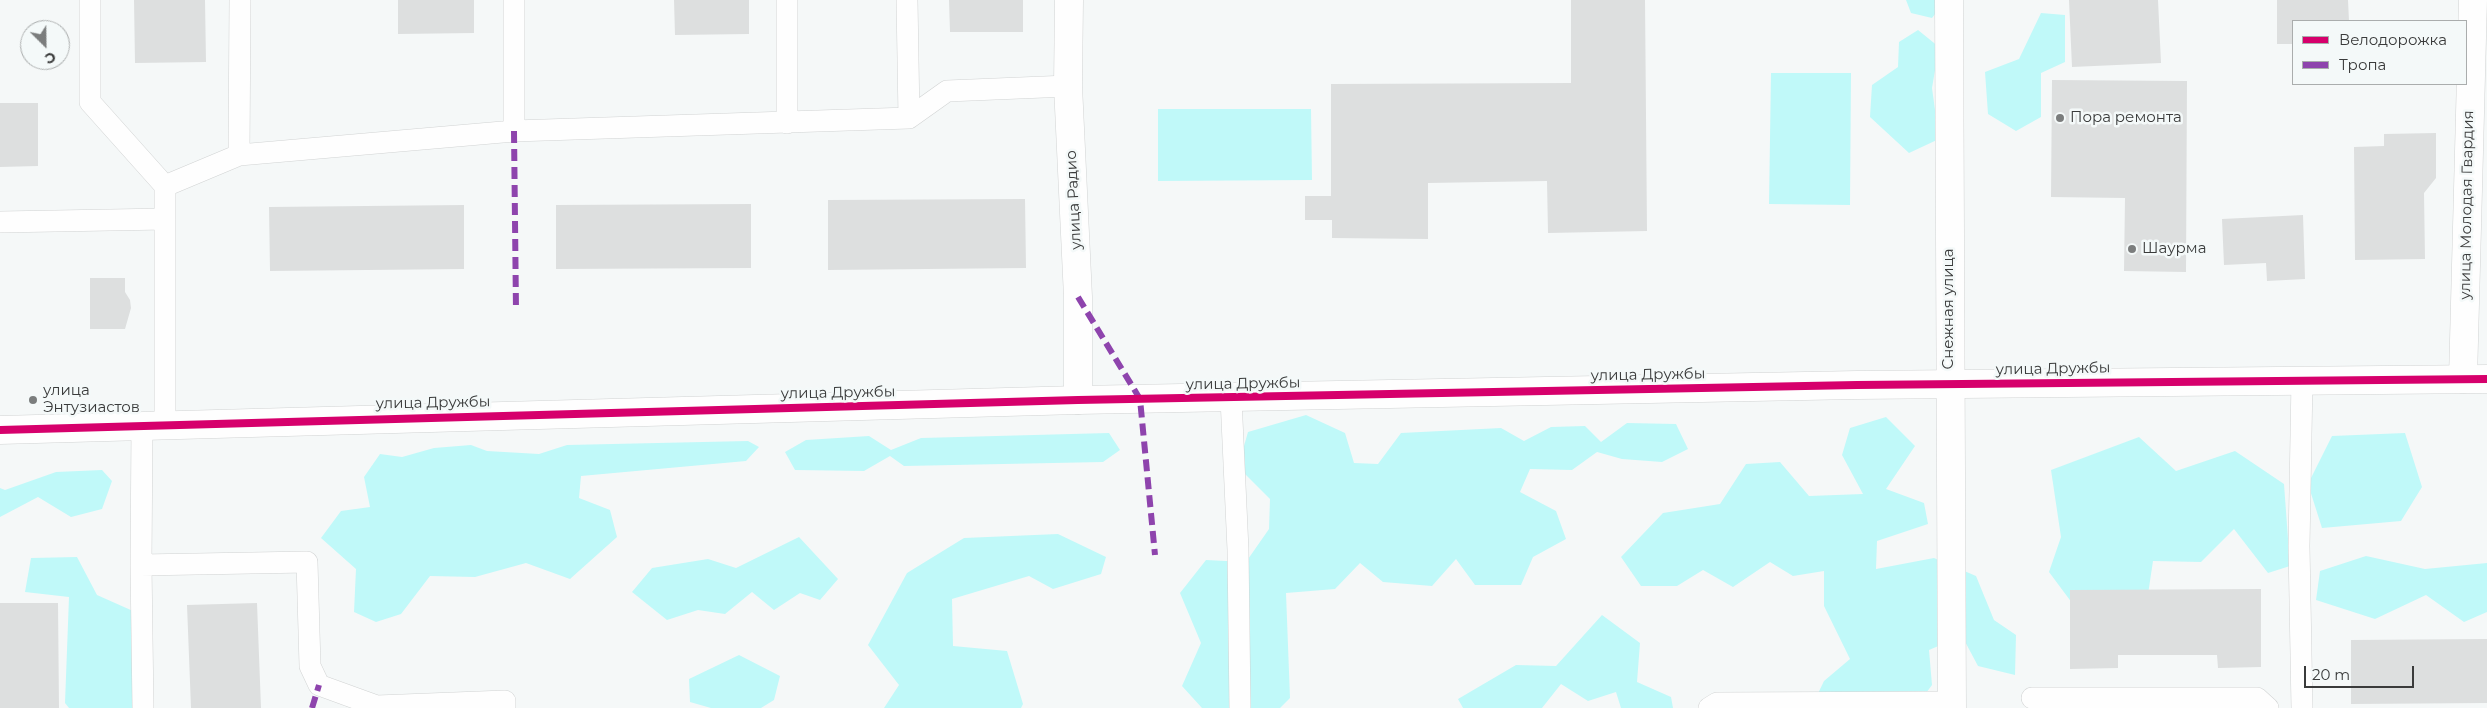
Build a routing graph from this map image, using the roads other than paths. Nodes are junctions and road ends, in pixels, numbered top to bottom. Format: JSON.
{"nodes":[{"id":1,"x":90,"y":0,"type":"edge"},
{"id":2,"x":240,"y":0,"type":"edge"},
{"id":3,"x":514,"y":0,"type":"edge"},
{"id":4,"x":788,"y":0,"type":"edge"},
{"id":5,"x":907,"y":0,"type":"edge"},
{"id":6,"x":1069,"y":0,"type":"edge"},
{"id":7,"x":1949,"y":0,"type":"edge"},
{"id":8,"x":2473,"y":0,"type":"edge"},
{"id":9,"x":1068,"y":86,"type":"junction"},
{"id":10,"x":908,"y":118,"type":"junction"},
{"id":11,"x":787,"y":123,"type":"junction"},
{"id":12,"x":514,"y":131,"type":"junction"},
{"id":13,"x":239,"y":155,"type":"junction"},
{"id":14,"x":165,"y":186,"type":"junction"},
{"id":15,"x":165,"y":219,"type":"junction"},
{"id":16,"x":0,"y":222,"type":"edge"},
{"id":17,"x":2475,"y":379,"type":"edge"},
{"id":18,"x":2302,"y":380,"type":"junction"},
{"id":19,"x":1949,"y":384,"type":"junction"},
{"id":20,"x":1231,"y":398,"type":"junction"},
{"id":21,"x":1078,"y":400,"type":"junction"},
{"id":22,"x":154,"y":424,"type":"junction"},
{"id":23,"x":0,"y":430,"type":"edge"},
{"id":24,"x":141,"y":565,"type":"junction"},
{"id":25,"x":2032,"y":698,"type":"dead end"},
{"id":26,"x":1952,"y":705,"type":"edge"},
{"id":27,"x":143,"y":708,"type":"edge"},
{"id":28,"x":505,"y":708,"type":"edge"},
{"id":29,"x":1240,"y":708,"type":"edge"},
{"id":30,"x":1709,"y":708,"type":"edge"},
{"id":31,"x":2268,"y":708,"type":"edge"},
{"id":32,"x":2302,"y":708,"type":"edge"}],
"edges":[{"from":1,"to":14,"type":"lane"},
{"from":2,"to":13,"type":"lane"},
{"from":3,"to":12,"type":"lane"},
{"from":4,"to":11,"type":"lane"},
{"from":5,"to":10,"type":"lane"},
{"from":6,"to":9,"type":"street","name":"улица Радио"},
{"from":7,"to":19,"type":"street","name":"Снежная улица"},
{"from":8,"to":17,"type":"street","name":"улица Молодая Гвардия"},
{"from":9,"to":10,"type":"lane"},
{"from":9,"to":21,"type":"street","name":"улица Радио"},
{"from":10,"to":11,"type":"lane"},
{"from":11,"to":12,"type":"lane"},
{"from":12,"to":13,"type":"lane"},
{"from":13,"to":14,"type":"lane"},
{"from":14,"to":15,"type":"lane"},
{"from":15,"to":16,"type":"lane"},
{"from":15,"to":22,"type":"lane"},
{"from":17,"to":18,"type":"street","name":"улица Дружбы"},
{"from":18,"to":19,"type":"street","name":"улица Дружбы"},
{"from":18,"to":32,"type":"lane"},
{"from":19,"to":20,"type":"street","name":"улица Дружбы"},
{"from":19,"to":26,"type":"street","name":"Снежная улица"},
{"from":20,"to":21,"type":"street","name":"улица Дружбы"},
{"from":20,"to":29,"type":"lane"},
{"from":21,"to":22,"type":"street","name":"улица Дружбы"},
{"from":22,"to":23,"type":"street","name":"улица Дружбы"},
{"from":22,"to":24,"type":"lane"},
{"from":24,"to":27,"type":"lane"},
{"from":24,"to":28,"type":"lane"},
{"from":25,"to":31,"type":"lane"},
{"from":26,"to":30,"type":"lane"}]}
